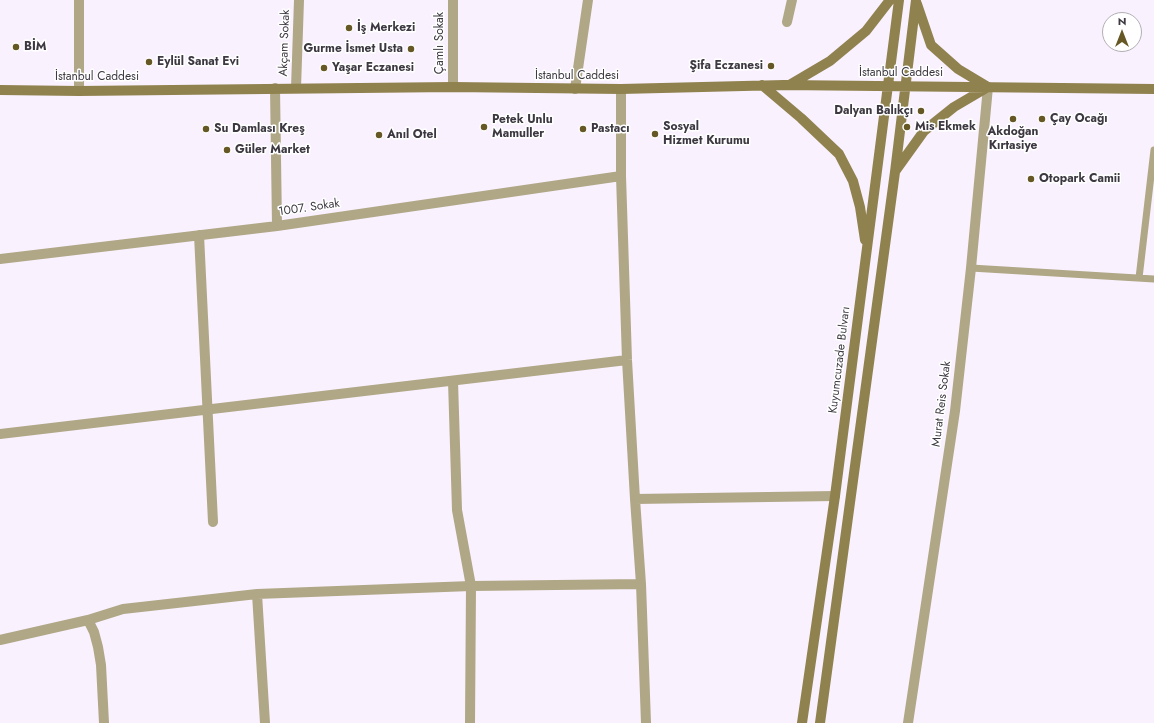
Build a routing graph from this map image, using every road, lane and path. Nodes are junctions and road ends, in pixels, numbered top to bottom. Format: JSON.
{"nodes":[{"id":1,"x":79,"y":0,"type":"edge"},
{"id":2,"x":299,"y":0,"type":"edge"},
{"id":3,"x":453,"y":0,"type":"edge"},
{"id":4,"x":588,"y":0,"type":"edge"},
{"id":5,"x":792,"y":0,"type":"edge"},
{"id":6,"x":890,"y":0,"type":"edge"},
{"id":7,"x":899,"y":0,"type":"edge"},
{"id":8,"x":916,"y":1,"type":"edge"},
{"id":9,"x":787,"y":22,"type":"dead end"},
{"id":10,"x":762,"y":85,"type":"junction"},
{"id":11,"x":790,"y":85,"type":"junction"},
{"id":12,"x":888,"y":86,"type":"junction"},
{"id":13,"x":906,"y":86,"type":"junction"},
{"id":14,"x":453,"y":87,"type":"junction"},
{"id":15,"x":988,"y":87,"type":"junction"},
{"id":16,"x":275,"y":88,"type":"junction"},
{"id":17,"x":296,"y":88,"type":"junction"},
{"id":18,"x":575,"y":89,"type":"junction"},
{"id":19,"x":621,"y":89,"type":"junction"},
{"id":20,"x":0,"y":90,"type":"edge"},
{"id":21,"x":1154,"y":90,"type":"edge"},
{"id":22,"x":79,"y":91,"type":"junction"},
{"id":23,"x":1154,"y":150,"type":"edge"},
{"id":24,"x":895,"y":172,"type":"junction"},
{"id":25,"x":621,"y":176,"type":"junction"},
{"id":26,"x":277,"y":226,"type":"junction"},
{"id":27,"x":199,"y":235,"type":"junction"},
{"id":28,"x":866,"y":252,"type":"junction"},
{"id":29,"x":0,"y":259,"type":"edge"},
{"id":30,"x":971,"y":268,"type":"junction"},
{"id":31,"x":1139,"y":278,"type":"junction"},
{"id":32,"x":1154,"y":279,"type":"edge"},
{"id":33,"x":628,"y":360,"type":"junction"},
{"id":34,"x":453,"y":381,"type":"junction"},
{"id":35,"x":208,"y":410,"type":"junction"},
{"id":36,"x":0,"y":434,"type":"edge"},
{"id":37,"x":835,"y":496,"type":"junction"},
{"id":38,"x":635,"y":499,"type":"junction"},
{"id":39,"x":213,"y":522,"type":"dead end"},
{"id":40,"x":642,"y":584,"type":"junction"},
{"id":41,"x":471,"y":586,"type":"junction"},
{"id":42,"x":256,"y":594,"type":"junction"},
{"id":43,"x":88,"y":620,"type":"junction"},
{"id":44,"x":0,"y":640,"type":"edge"},
{"id":45,"x":104,"y":723,"type":"edge"},
{"id":46,"x":266,"y":723,"type":"edge"},
{"id":47,"x":470,"y":723,"type":"edge"},
{"id":48,"x":646,"y":723,"type":"edge"},
{"id":49,"x":802,"y":723,"type":"edge"},
{"id":50,"x":820,"y":723,"type":"edge"},
{"id":51,"x":908,"y":723,"type":"edge"}],
"edges":[{"from":1,"to":22,"type":"street"},
{"from":2,"to":17,"type":"street","name":"Akçam Sokak"},
{"from":3,"to":14,"type":"street","name":"Çamlı Sokak"},
{"from":4,"to":18,"type":"street"},
{"from":5,"to":9,"type":"street"},
{"from":6,"to":11,"type":"main road"},
{"from":7,"to":12,"type":"main road","name":"Kuyumcuzade Bulvarı"},
{"from":8,"to":13,"type":"main road"},
{"from":8,"to":15,"type":"main road"},
{"from":10,"to":11,"type":"main road","name":"İstanbul Caddesi"},
{"from":10,"to":19,"type":"main road","name":"İstanbul Caddesi"},
{"from":10,"to":28,"type":"main road"},
{"from":11,"to":12,"type":"main road","name":"İstanbul Caddesi"},
{"from":12,"to":13,"type":"main road","name":"İstanbul Caddesi"},
{"from":12,"to":28,"type":"main road","name":"Kuyumcuzade Bulvarı"},
{"from":13,"to":15,"type":"main road","name":"İstanbul Caddesi"},
{"from":13,"to":24,"type":"main road"},
{"from":14,"to":17,"type":"main road","name":"İstanbul Caddesi"},
{"from":14,"to":18,"type":"main road","name":"İstanbul Caddesi"},
{"from":15,"to":21,"type":"main road","name":"İstanbul Caddesi"},
{"from":15,"to":24,"type":"main road"},
{"from":15,"to":30,"type":"street","name":"Murat Reis Sokak"},
{"from":16,"to":17,"type":"main road","name":"İstanbul Caddesi"},
{"from":16,"to":22,"type":"main road","name":"İstanbul Caddesi"},
{"from":16,"to":26,"type":"street"},
{"from":18,"to":19,"type":"main road","name":"İstanbul Caddesi"},
{"from":19,"to":25,"type":"street"},
{"from":20,"to":22,"type":"main road","name":"İstanbul Caddesi"},
{"from":23,"to":31,"type":"lane"},
{"from":24,"to":50,"type":"main road"},
{"from":25,"to":26,"type":"street","name":"1007. Sokak"},
{"from":25,"to":33,"type":"street"},
{"from":26,"to":27,"type":"street","name":"1007. Sokak"},
{"from":27,"to":29,"type":"street","name":"1007. Sokak"},
{"from":27,"to":35,"type":"street"},
{"from":28,"to":37,"type":"main road","name":"Kuyumcuzade Bulvarı"},
{"from":30,"to":31,"type":"lane"},
{"from":30,"to":51,"type":"street","name":"Murat Reis Sokak"},
{"from":31,"to":32,"type":"lane"},
{"from":33,"to":34,"type":"street"},
{"from":33,"to":38,"type":"street"},
{"from":34,"to":35,"type":"street"},
{"from":34,"to":41,"type":"street"},
{"from":35,"to":36,"type":"street"},
{"from":35,"to":39,"type":"street"},
{"from":37,"to":38,"type":"street"},
{"from":37,"to":49,"type":"main road","name":"Kuyumcuzade Bulvarı"},
{"from":38,"to":40,"type":"street"},
{"from":40,"to":41,"type":"street"},
{"from":40,"to":48,"type":"street"},
{"from":41,"to":42,"type":"street"},
{"from":41,"to":47,"type":"street"},
{"from":42,"to":43,"type":"street"},
{"from":42,"to":46,"type":"street"},
{"from":43,"to":44,"type":"street"},
{"from":43,"to":45,"type":"street"}]}
